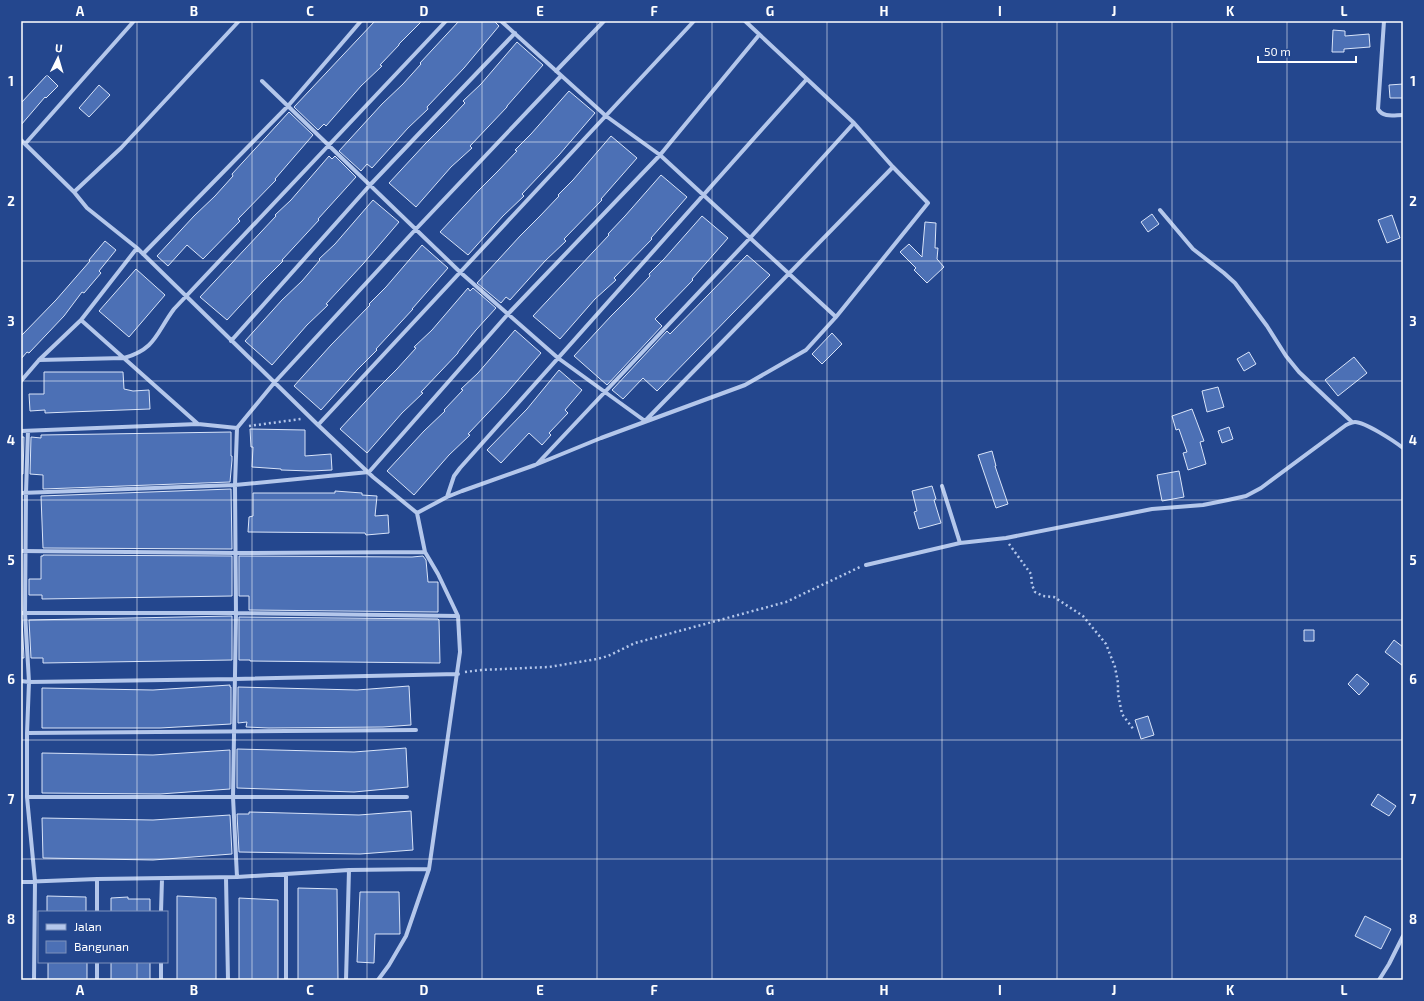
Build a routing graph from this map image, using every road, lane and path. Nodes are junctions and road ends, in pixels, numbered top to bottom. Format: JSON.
{"nodes":[{"id":1,"x":134,"y":21,"type":"edge"},
{"id":2,"x":239,"y":21,"type":"edge"},
{"id":3,"x":361,"y":21,"type":"edge"},
{"id":4,"x":446,"y":21,"type":"edge"},
{"id":5,"x":501,"y":21,"type":"edge"},
{"id":6,"x":604,"y":21,"type":"edge"},
{"id":7,"x":694,"y":21,"type":"edge"},
{"id":8,"x":744,"y":21,"type":"edge"},
{"id":9,"x":1384,"y":21,"type":"edge"},
{"id":10,"x":514,"y":33,"type":"junction"},
{"id":11,"x":759,"y":35,"type":"junction"},
{"id":12,"x":556,"y":71,"type":"junction"},
{"id":13,"x":561,"y":76,"type":"junction"},
{"id":14,"x":806,"y":80,"type":"junction"},
{"id":15,"x":262,"y":81,"type":"dead end"},
{"id":16,"x":288,"y":106,"type":"junction"},
{"id":17,"x":1403,"y":115,"type":"edge"},
{"id":18,"x":606,"y":116,"type":"junction"},
{"id":19,"x":854,"y":123,"type":"junction"},
{"id":20,"x":21,"y":140,"type":"edge"},
{"id":21,"x":25,"y":144,"type":"junction"},
{"id":22,"x":328,"y":145,"type":"junction"},
{"id":23,"x":660,"y":155,"type":"junction"},
{"id":24,"x":892,"y":167,"type":"junction"},
{"id":25,"x":370,"y":186,"type":"junction"},
{"id":26,"x":74,"y":192,"type":"junction"},
{"id":27,"x":703,"y":195,"type":"junction"},
{"id":28,"x":1160,"y":210,"type":"dead end"},
{"id":29,"x":416,"y":229,"type":"junction"},
{"id":30,"x":750,"y":238,"type":"junction"},
{"id":31,"x":137,"y":248,"type":"junction"},
{"id":32,"x":143,"y":254,"type":"junction"},
{"id":33,"x":460,"y":272,"type":"junction"},
{"id":34,"x":789,"y":274,"type":"junction"},
{"id":35,"x":186,"y":297,"type":"junction"},
{"id":36,"x":508,"y":314,"type":"junction"},
{"id":37,"x":836,"y":317,"type":"junction"},
{"id":38,"x":81,"y":320,"type":"junction"},
{"id":39,"x":231,"y":341,"type":"junction"},
{"id":40,"x":124,"y":358,"type":"junction"},
{"id":41,"x":558,"y":358,"type":"junction"},
{"id":42,"x":39,"y":360,"type":"junction"},
{"id":43,"x":21,"y":381,"type":"edge"},
{"id":44,"x":274,"y":383,"type":"junction"},
{"id":45,"x":605,"y":392,"type":"junction"},
{"id":46,"x":310,"y":418,"type":"junction"},
{"id":47,"x":645,"y":421,"type":"junction"},
{"id":48,"x":1352,"y":422,"type":"junction"},
{"id":49,"x":198,"y":424,"type":"junction"},
{"id":50,"x":318,"y":425,"type":"junction"},
{"id":51,"x":236,"y":428,"type":"junction"},
{"id":52,"x":21,"y":431,"type":"edge"},
{"id":53,"x":28,"y":431,"type":"junction"},
{"id":54,"x":1403,"y":448,"type":"edge"},
{"id":55,"x":535,"y":466,"type":"junction"},
{"id":56,"x":369,"y":472,"type":"junction"},
{"id":57,"x":235,"y":485,"type":"junction"},
{"id":58,"x":942,"y":486,"type":"dead end"},
{"id":59,"x":23,"y":493,"type":"edge"},
{"id":60,"x":447,"y":497,"type":"junction"},
{"id":61,"x":417,"y":513,"type":"junction"},
{"id":62,"x":1006,"y":538,"type":"junction"},
{"id":63,"x":960,"y":543,"type":"junction"},
{"id":64,"x":23,"y":551,"type":"edge"},
{"id":65,"x":425,"y":552,"type":"junction"},
{"id":66,"x":235,"y":553,"type":"junction"},
{"id":67,"x":866,"y":565,"type":"joint"},
{"id":68,"x":23,"y":613,"type":"edge"},
{"id":69,"x":236,"y":613,"type":"junction"},
{"id":70,"x":458,"y":616,"type":"junction"},
{"id":71,"x":458,"y":674,"type":"junction"},
{"id":72,"x":235,"y":679,"type":"junction"},
{"id":73,"x":21,"y":681,"type":"edge"},
{"id":74,"x":29,"y":682,"type":"junction"},
{"id":75,"x":416,"y":730,"type":"dead end"},
{"id":76,"x":1134,"y":730,"type":"dead end"},
{"id":77,"x":234,"y":731,"type":"junction"},
{"id":78,"x":27,"y":733,"type":"junction"},
{"id":79,"x":27,"y":797,"type":"junction"},
{"id":80,"x":233,"y":797,"type":"junction"},
{"id":81,"x":407,"y":797,"type":"dead end"},
{"id":82,"x":429,"y":869,"type":"junction"},
{"id":83,"x":349,"y":870,"type":"junction"},
{"id":84,"x":286,"y":874,"type":"junction"},
{"id":85,"x":237,"y":877,"type":"junction"},
{"id":86,"x":162,"y":878,"type":"junction"},
{"id":87,"x":226,"y":878,"type":"junction"},
{"id":88,"x":97,"y":879,"type":"junction"},
{"id":89,"x":35,"y":881,"type":"junction"},
{"id":90,"x":21,"y":882,"type":"edge"},
{"id":91,"x":97,"y":911,"type":"edge"},
{"id":92,"x":161,"y":911,"type":"edge"},
{"id":93,"x":1403,"y":936,"type":"edge"},
{"id":94,"x":97,"y":963,"type":"edge"},
{"id":95,"x":161,"y":963,"type":"edge"},
{"id":96,"x":34,"y":980,"type":"edge"},
{"id":97,"x":97,"y":980,"type":"edge"},
{"id":98,"x":160,"y":980,"type":"edge"},
{"id":99,"x":228,"y":980,"type":"edge"},
{"id":100,"x":286,"y":980,"type":"edge"},
{"id":101,"x":346,"y":980,"type":"edge"},
{"id":102,"x":378,"y":980,"type":"edge"},
{"id":103,"x":1379,"y":980,"type":"edge"}],
"edges":[{"from":1,"to":21,"type":"street"},
{"from":2,"to":26,"type":"street"},
{"from":3,"to":16,"type":"street"},
{"from":4,"to":22,"type":"street"},
{"from":5,"to":10,"type":"street"},
{"from":6,"to":12,"type":"street"},
{"from":7,"to":18,"type":"street"},
{"from":8,"to":11,"type":"street"},
{"from":9,"to":17,"type":"street"},
{"from":10,"to":12,"type":"street"},
{"from":10,"to":25,"type":"street"},
{"from":11,"to":14,"type":"street"},
{"from":11,"to":23,"type":"street"},
{"from":12,"to":13,"type":"street"},
{"from":13,"to":18,"type":"street"},
{"from":13,"to":29,"type":"street"},
{"from":14,"to":19,"type":"street"},
{"from":14,"to":27,"type":"street"},
{"from":15,"to":16,"type":"street"},
{"from":16,"to":22,"type":"street"},
{"from":16,"to":32,"type":"street"},
{"from":18,"to":23,"type":"street"},
{"from":18,"to":33,"type":"street"},
{"from":19,"to":24,"type":"street"},
{"from":19,"to":30,"type":"street"},
{"from":20,"to":21,"type":"street"},
{"from":21,"to":26,"type":"street"},
{"from":22,"to":25,"type":"street"},
{"from":22,"to":35,"type":"street"},
{"from":23,"to":27,"type":"street"},
{"from":23,"to":36,"type":"street"},
{"from":24,"to":34,"type":"street"},
{"from":24,"to":37,"type":"street"},
{"from":25,"to":29,"type":"street"},
{"from":25,"to":39,"type":"street"},
{"from":26,"to":31,"type":"street"},
{"from":27,"to":30,"type":"street"},
{"from":27,"to":41,"type":"street"},
{"from":28,"to":48,"type":"street"},
{"from":29,"to":33,"type":"street"},
{"from":29,"to":44,"type":"street"},
{"from":30,"to":34,"type":"street"},
{"from":30,"to":45,"type":"street"},
{"from":31,"to":32,"type":"street"},
{"from":31,"to":38,"type":"street"},
{"from":32,"to":35,"type":"street"},
{"from":33,"to":36,"type":"street"},
{"from":33,"to":50,"type":"street"},
{"from":34,"to":37,"type":"street"},
{"from":34,"to":47,"type":"street"},
{"from":35,"to":39,"type":"street"},
{"from":35,"to":40,"type":"street"},
{"from":36,"to":41,"type":"street"},
{"from":36,"to":56,"type":"street"},
{"from":37,"to":47,"type":"street"},
{"from":38,"to":40,"type":"street"},
{"from":38,"to":42,"type":"street"},
{"from":39,"to":44,"type":"street"},
{"from":40,"to":42,"type":"street"},
{"from":40,"to":49,"type":"street"},
{"from":41,"to":45,"type":"street"},
{"from":41,"to":60,"type":"street"},
{"from":42,"to":43,"type":"street"},
{"from":44,"to":46,"type":"street"},
{"from":44,"to":51,"type":"street"},
{"from":45,"to":47,"type":"street"},
{"from":45,"to":55,"type":"street"},
{"from":46,"to":50,"type":"street"},
{"from":46,"to":51,"type":"path"},
{"from":47,"to":55,"type":"street"},
{"from":48,"to":54,"type":"street"},
{"from":48,"to":62,"type":"street"},
{"from":49,"to":51,"type":"street"},
{"from":49,"to":53,"type":"street"},
{"from":50,"to":56,"type":"street"},
{"from":51,"to":57,"type":"street"},
{"from":52,"to":53,"type":"street"},
{"from":53,"to":59,"type":"street"},
{"from":55,"to":60,"type":"street"},
{"from":56,"to":57,"type":"street"},
{"from":56,"to":61,"type":"street"},
{"from":57,"to":59,"type":"street"},
{"from":57,"to":66,"type":"street"},
{"from":58,"to":63,"type":"street"},
{"from":59,"to":64,"type":"street"},
{"from":60,"to":61,"type":"street"},
{"from":61,"to":65,"type":"street"},
{"from":62,"to":63,"type":"street"},
{"from":62,"to":76,"type":"path"},
{"from":63,"to":67,"type":"street"},
{"from":64,"to":66,"type":"street"},
{"from":64,"to":68,"type":"street"},
{"from":65,"to":66,"type":"street"},
{"from":65,"to":70,"type":"street"},
{"from":66,"to":69,"type":"street"},
{"from":67,"to":71,"type":"path"},
{"from":68,"to":69,"type":"street"},
{"from":68,"to":74,"type":"street"},
{"from":69,"to":70,"type":"street"},
{"from":69,"to":72,"type":"street"},
{"from":70,"to":71,"type":"street"},
{"from":71,"to":72,"type":"street"},
{"from":71,"to":82,"type":"street"},
{"from":72,"to":74,"type":"street"},
{"from":72,"to":77,"type":"street"},
{"from":73,"to":74,"type":"street"},
{"from":74,"to":78,"type":"street"},
{"from":75,"to":77,"type":"street"},
{"from":77,"to":78,"type":"street"},
{"from":77,"to":80,"type":"street"},
{"from":78,"to":79,"type":"street"},
{"from":79,"to":80,"type":"street"},
{"from":79,"to":89,"type":"street"},
{"from":80,"to":81,"type":"street"},
{"from":80,"to":85,"type":"street"},
{"from":82,"to":83,"type":"street"},
{"from":82,"to":102,"type":"street"},
{"from":83,"to":84,"type":"street"},
{"from":83,"to":101,"type":"street"},
{"from":84,"to":85,"type":"street"},
{"from":84,"to":100,"type":"street"},
{"from":85,"to":87,"type":"street"},
{"from":86,"to":87,"type":"street"},
{"from":86,"to":88,"type":"street"},
{"from":86,"to":92,"type":"street"},
{"from":87,"to":99,"type":"street"},
{"from":88,"to":89,"type":"street"},
{"from":88,"to":91,"type":"street"},
{"from":89,"to":90,"type":"street"},
{"from":89,"to":96,"type":"street"},
{"from":93,"to":103,"type":"street"},
{"from":94,"to":97,"type":"street"},
{"from":95,"to":98,"type":"street"}]}
